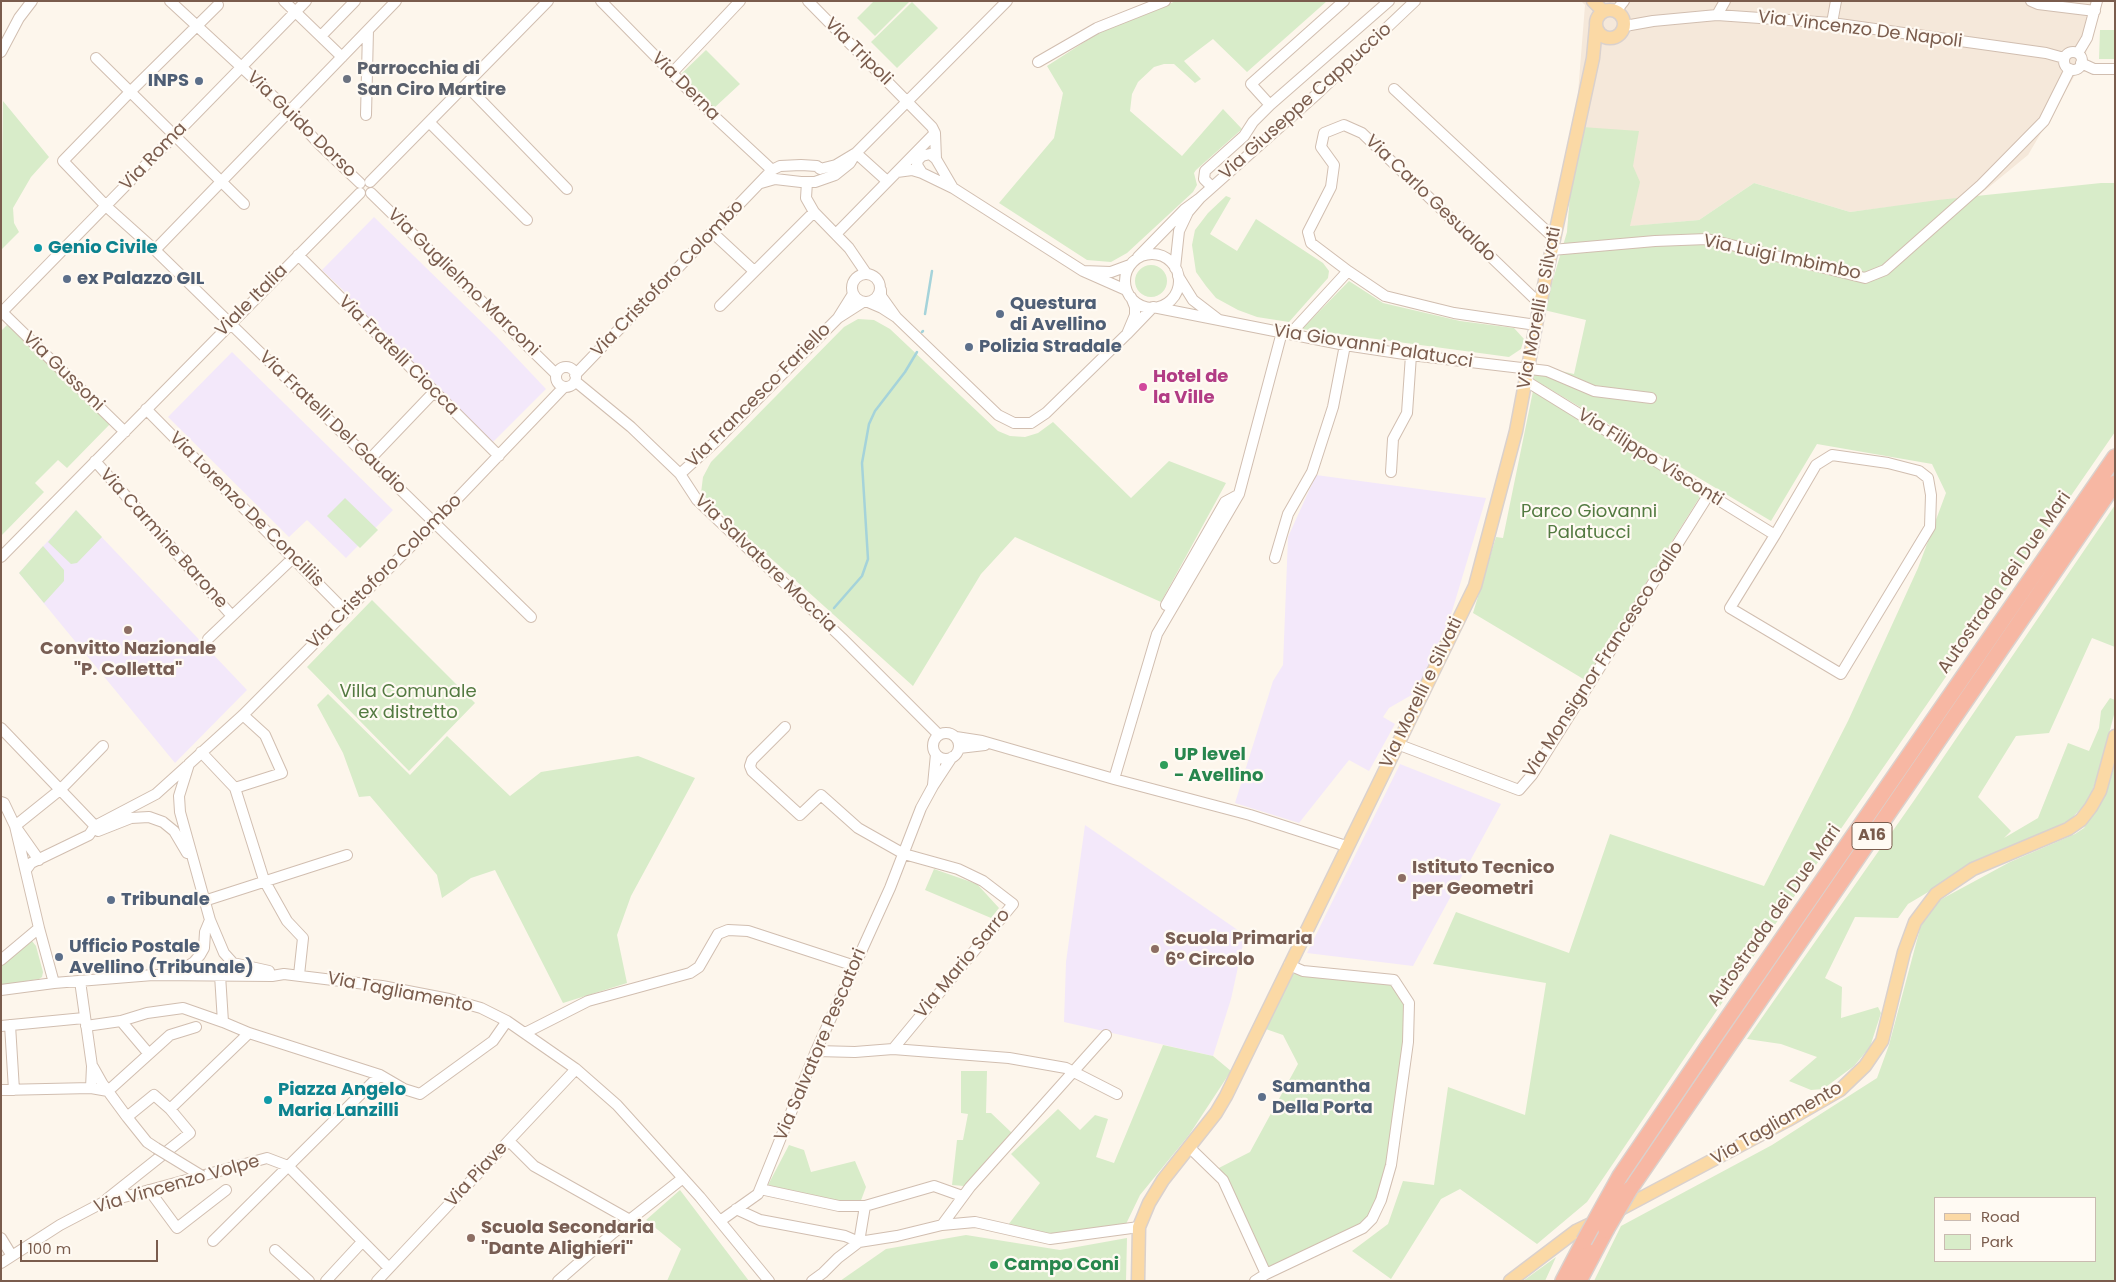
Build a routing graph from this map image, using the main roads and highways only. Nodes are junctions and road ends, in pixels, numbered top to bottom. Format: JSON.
{"nodes":[{"id":1,"x":1593,"y":1,"type":"edge"},
{"id":2,"x":1615,"y":8,"type":"edge"},
{"id":3,"x":1596,"y":26,"type":"junction"},
{"id":4,"x":1612,"y":38,"type":"junction"},
{"id":5,"x":1593,"y":58,"type":"junction"},
{"id":6,"x":2115,"y":457,"type":"edge"},
{"id":7,"x":2115,"y":483,"type":"edge"},
{"id":8,"x":2115,"y":736,"type":"edge"},
{"id":9,"x":1138,"y":1281,"type":"edge"},
{"id":10,"x":1510,"y":1281,"type":"edge"},
{"id":11,"x":1563,"y":1281,"type":"edge"},
{"id":12,"x":1579,"y":1281,"type":"edge"}],
"edges":[{"from":1,"to":2,"type":"main road"},
{"from":2,"to":3,"type":"main road"},
{"from":2,"to":4,"type":"main road"},
{"from":3,"to":4,"type":"main road"},
{"from":3,"to":5,"type":"main road","name":"Via Morelli e Silvati"},
{"from":4,"to":5,"type":"main road"},
{"from":5,"to":9,"type":"main road","name":"Via Morelli e Silvati"},
{"from":6,"to":11,"type":"highway","name":"Autostrada dei Due Mari","number":"A16","bridge":true},
{"from":7,"to":12,"type":"highway","name":"Autostrada dei Due Mari","number":"A16","bridge":true},
{"from":8,"to":10,"type":"main road","name":"Via Tagliamento"}]}
